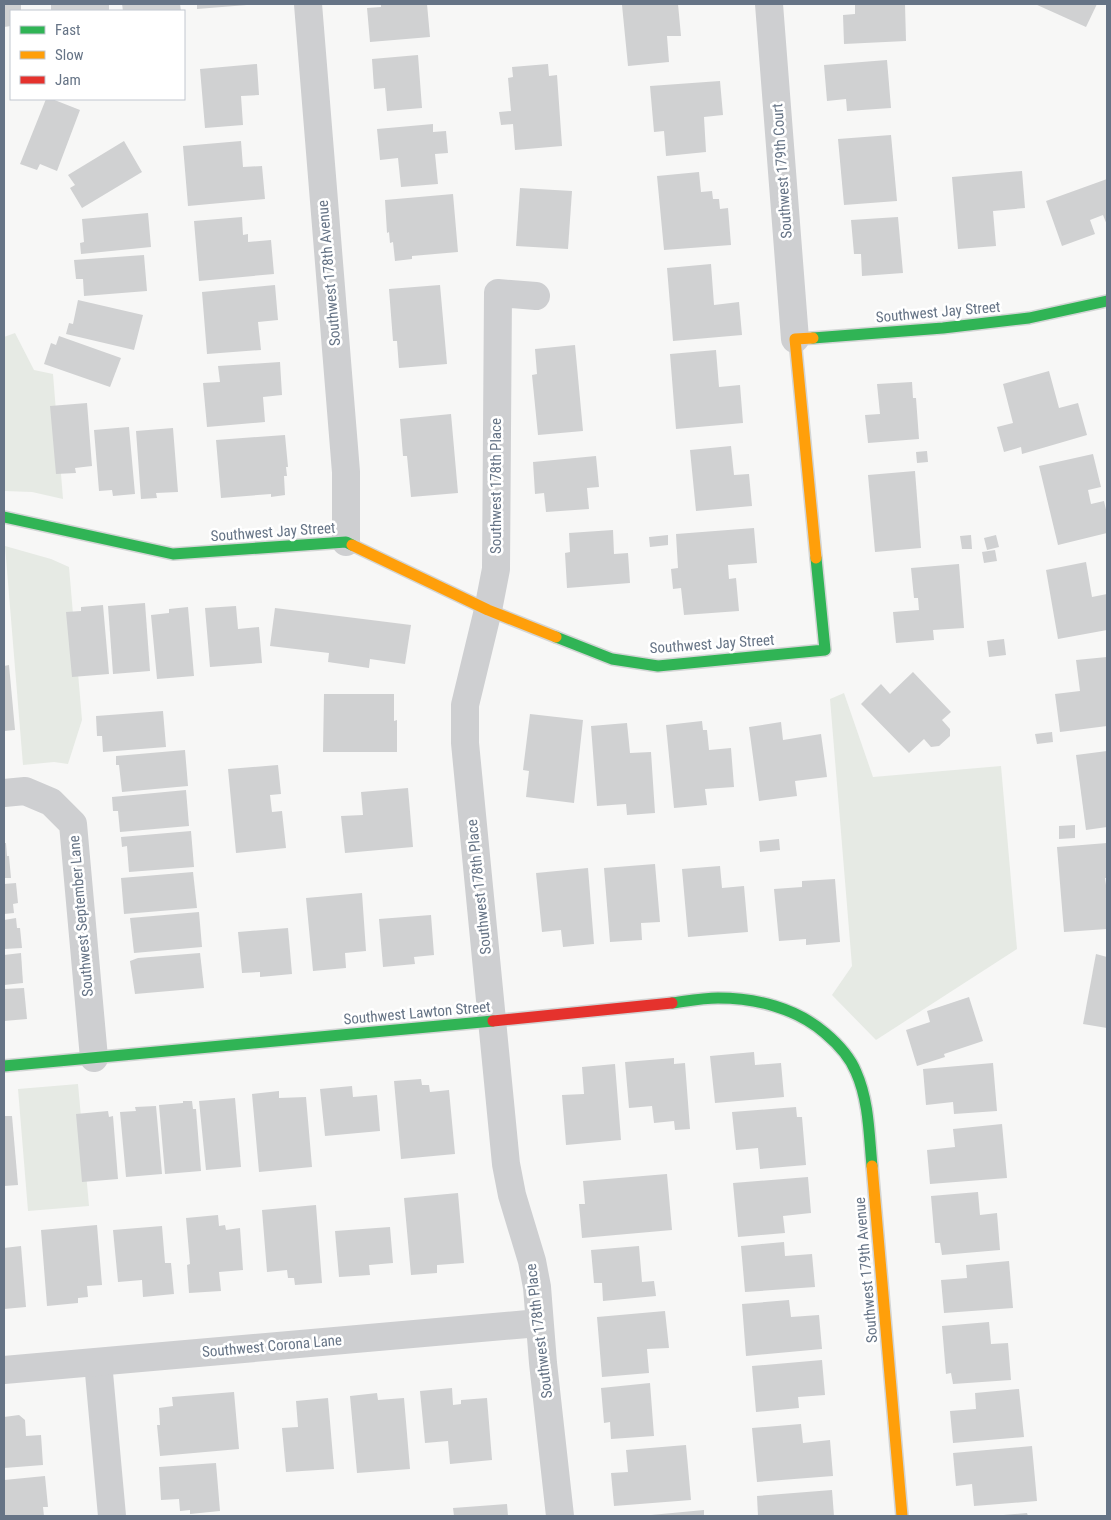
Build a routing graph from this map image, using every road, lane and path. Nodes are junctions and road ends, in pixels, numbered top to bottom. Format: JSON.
{"nodes":[{"id":1,"x":308,"y":4,"type":"edge"},
{"id":2,"x":769,"y":4,"type":"edge"},
{"id":3,"x":536,"y":296,"type":"dead end"},
{"id":4,"x":1107,"y":301,"type":"edge"},
{"id":5,"x":795,"y":339,"type":"junction"},
{"id":6,"x":4,"y":517,"type":"edge"},
{"id":7,"x":346,"y":542,"type":"junction"},
{"id":8,"x":488,"y":610,"type":"junction"},
{"id":9,"x":4,"y":793,"type":"edge"},
{"id":10,"x":492,"y":1021,"type":"junction"},
{"id":11,"x":825,"y":1033,"type":"joint"},
{"id":12,"x":94,"y":1058,"type":"junction"},
{"id":13,"x":4,"y":1066,"type":"edge"},
{"id":14,"x":540,"y":1323,"type":"junction"},
{"id":15,"x":98,"y":1362,"type":"junction"},
{"id":16,"x":4,"y":1370,"type":"edge"},
{"id":17,"x":112,"y":1516,"type":"edge"},
{"id":18,"x":560,"y":1516,"type":"edge"},
{"id":19,"x":902,"y":1516,"type":"edge"}],
"edges":[{"from":1,"to":7,"type":"street","name":"Southwest 178th Avenue"},
{"from":2,"to":5,"type":"street","name":"Southwest 179th Court"},
{"from":3,"to":8,"type":"street","name":"Southwest 178th Place"},
{"from":4,"to":5,"type":"street","name":"Southwest Jay Street"},
{"from":5,"to":8,"type":"street","name":"Southwest Jay Street"},
{"from":6,"to":7,"type":"street","name":"Southwest Jay Street"},
{"from":7,"to":8,"type":"street","name":"Southwest Jay Street"},
{"from":8,"to":10,"type":"street","name":"Southwest 178th Place"},
{"from":9,"to":12,"type":"street","name":"Southwest September Lane"},
{"from":10,"to":11,"type":"street","name":"Southwest Lawton Street"},
{"from":10,"to":12,"type":"street","name":"Southwest Lawton Street"},
{"from":10,"to":14,"type":"street","name":"Southwest 178th Place"},
{"from":11,"to":19,"type":"street","name":"Southwest 179th Avenue"},
{"from":12,"to":13,"type":"street","name":"Southwest Lawton Street"},
{"from":14,"to":15,"type":"street","name":"Southwest Corona Lane"},
{"from":14,"to":18,"type":"street","name":"Southwest 178th Place"},
{"from":15,"to":16,"type":"street","name":"Southwest Corona Lane"},
{"from":15,"to":17,"type":"street"}]}
